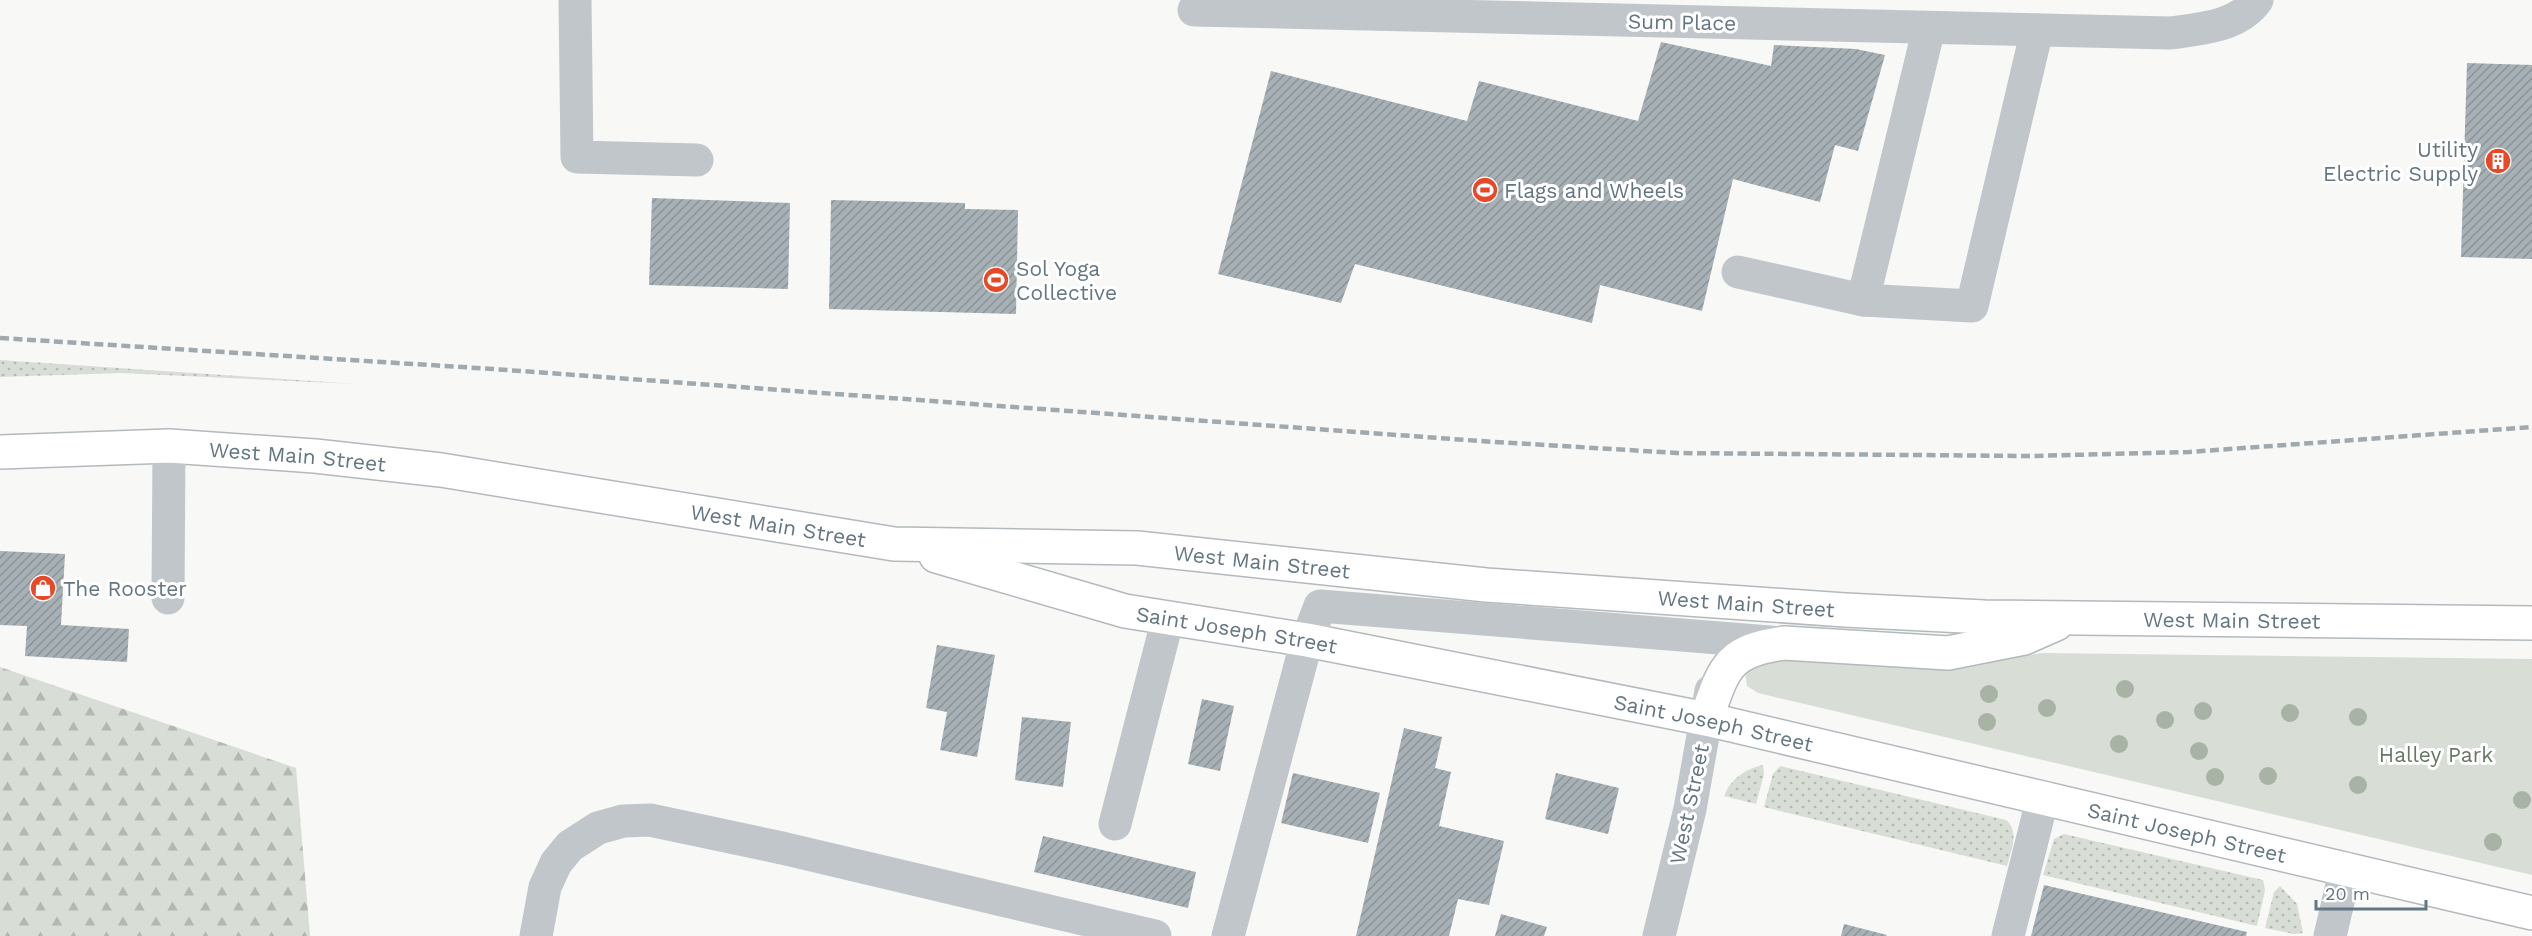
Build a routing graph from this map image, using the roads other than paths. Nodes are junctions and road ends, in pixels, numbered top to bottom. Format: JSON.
{"nodes":[{"id":1,"x":575,"y":0,"type":"edge"},
{"id":2,"x":2257,"y":0,"type":"edge"},
{"id":3,"x":1194,"y":10,"type":"dead end"},
{"id":4,"x":1929,"y":28,"type":"junction"},
{"id":5,"x":2037,"y":30,"type":"junction"},
{"id":6,"x":697,"y":160,"type":"dead end"},
{"id":7,"x":1738,"y":272,"type":"dead end"},
{"id":8,"x":1863,"y":300,"type":"junction"},
{"id":9,"x":169,"y":447,"type":"junction"},
{"id":10,"x":0,"y":452,"type":"edge"},
{"id":11,"x":894,"y":544,"type":"junction"},
{"id":12,"x":168,"y":598,"type":"dead end"},
{"id":13,"x":1726,"y":600,"type":"junction"},
{"id":14,"x":1167,"y":618,"type":"junction"},
{"id":15,"x":2069,"y":618,"type":"junction"},
{"id":16,"x":2532,"y":623,"type":"edge"},
{"id":17,"x":1719,"y":638,"type":"junction"},
{"id":18,"x":1307,"y":640,"type":"junction"},
{"id":19,"x":1784,"y":643,"type":"junction"},
{"id":20,"x":1706,"y":719,"type":"junction"},
{"id":21,"x":2043,"y":797,"type":"junction"},
{"id":22,"x":1115,"y":824,"type":"dead end"},
{"id":23,"x":2346,"y":868,"type":"junction"},
{"id":24,"x":2532,"y":913,"type":"edge"},
{"id":25,"x":536,"y":936,"type":"edge"},
{"id":26,"x":1155,"y":936,"type":"edge"},
{"id":27,"x":1228,"y":936,"type":"edge"},
{"id":28,"x":1659,"y":936,"type":"edge"},
{"id":29,"x":2008,"y":936,"type":"edge"},
{"id":30,"x":2330,"y":936,"type":"edge"}],
"edges":[{"from":1,"to":6,"type":"street"},
{"from":2,"to":5,"type":"street","name":"Sum Place"},
{"from":3,"to":4,"type":"street","name":"Sum Place"},
{"from":4,"to":5,"type":"street","name":"Sum Place"},
{"from":4,"to":8,"type":"street"},
{"from":5,"to":8,"type":"street"},
{"from":7,"to":8,"type":"street"},
{"from":9,"to":10,"type":"main road","name":"West Main Street"},
{"from":9,"to":11,"type":"main road","name":"West Main Street"},
{"from":9,"to":12,"type":"street"},
{"from":11,"to":13,"type":"main road","name":"West Main Street"},
{"from":11,"to":14,"type":"main road","name":"Saint Joseph Street"},
{"from":13,"to":15,"type":"main road","name":"West Main Street"},
{"from":13,"to":17,"type":"street","name":"West Street"},
{"from":14,"to":18,"type":"main road","name":"Saint Joseph Street"},
{"from":14,"to":22,"type":"street"},
{"from":15,"to":16,"type":"main road","name":"West Main Street"},
{"from":15,"to":19,"type":"main road"},
{"from":17,"to":18,"type":"street"},
{"from":17,"to":19,"type":"street"},
{"from":17,"to":20,"type":"street","name":"West Street"},
{"from":18,"to":20,"type":"main road","name":"Saint Joseph Street"},
{"from":18,"to":27,"type":"street"},
{"from":19,"to":20,"type":"main road"},
{"from":20,"to":21,"type":"main road","name":"Saint Joseph Street"},
{"from":20,"to":28,"type":"street","name":"West Street"},
{"from":21,"to":23,"type":"main road","name":"Saint Joseph Street"},
{"from":21,"to":29,"type":"street"},
{"from":23,"to":24,"type":"main road","name":"Saint Joseph Street"},
{"from":23,"to":30,"type":"street"},
{"from":25,"to":26,"type":"street"}]}
